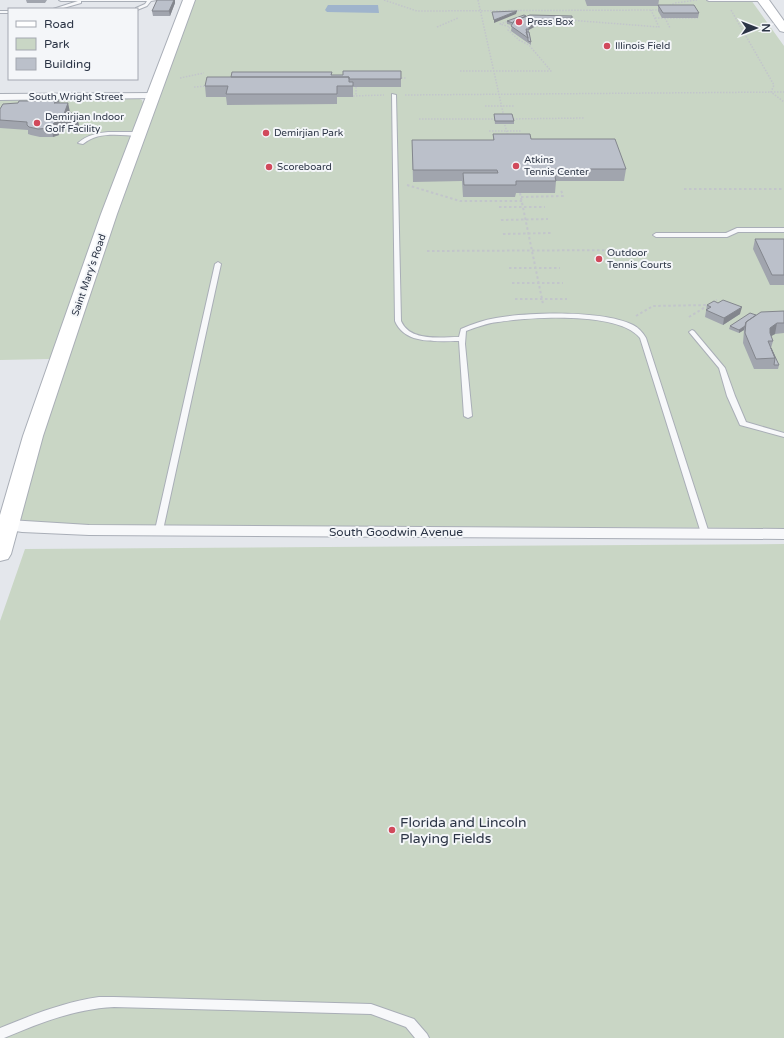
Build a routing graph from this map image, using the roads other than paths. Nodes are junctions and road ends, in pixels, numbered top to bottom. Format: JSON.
{"nodes":[{"id":1,"x":61,"y":0,"type":"edge"},
{"id":2,"x":84,"y":0,"type":"edge"},
{"id":3,"x":150,"y":0,"type":"edge"},
{"id":4,"x":155,"y":0,"type":"edge"},
{"id":5,"x":189,"y":0,"type":"edge"},
{"id":6,"x":709,"y":0,"type":"edge"},
{"id":7,"x":724,"y":0,"type":"edge"},
{"id":8,"x":763,"y":0,"type":"edge"},
{"id":9,"x":58,"y":8,"type":"edge"},
{"id":10,"x":138,"y":9,"type":"edge"},
{"id":11,"x":784,"y":29,"type":"edge"},
{"id":12,"x":394,"y":95,"type":"road end"},
{"id":13,"x":152,"y":96,"type":"junction"},
{"id":14,"x":0,"y":97,"type":"edge"},
{"id":15,"x":139,"y":134,"type":"junction"},
{"id":16,"x":81,"y":143,"type":"dead end"},
{"id":17,"x":784,"y":230,"type":"edge"},
{"id":18,"x":656,"y":236,"type":"dead end"},
{"id":19,"x":218,"y":264,"type":"dead end"},
{"id":20,"x":692,"y":332,"type":"dead end"},
{"id":21,"x":463,"y":339,"type":"junction"},
{"id":22,"x":468,"y":416,"type":"dead end"},
{"id":23,"x":784,"y":435,"type":"edge"},
{"id":24,"x":4,"y":524,"type":"edge"},
{"id":25,"x":159,"y":530,"type":"junction"},
{"id":26,"x":705,"y":533,"type":"junction"},
{"id":27,"x":784,"y":534,"type":"edge"},
{"id":28,"x":0,"y":554,"type":"edge"},
{"id":29,"x":0,"y":1034,"type":"edge"},
{"id":30,"x":423,"y":1038,"type":"edge"}],
"edges":[{"from":1,"to":2,"type":"lane"},
{"from":2,"to":3,"type":"lane"},
{"from":2,"to":9,"type":"lane"},
{"from":3,"to":4,"type":"lane"},
{"from":3,"to":10,"type":"lane"},
{"from":5,"to":13,"type":"street","name":"Saint Mary's Road"},
{"from":6,"to":7,"type":"lane"},
{"from":7,"to":8,"type":"lane"},
{"from":8,"to":11,"type":"street"},
{"from":12,"to":21,"type":"lane"},
{"from":13,"to":14,"type":"street","name":"South Wright Street"},
{"from":13,"to":15,"type":"street","name":"Saint Mary's Road"},
{"from":15,"to":16,"type":"lane"},
{"from":15,"to":24,"type":"street","name":"Saint Mary's Road"},
{"from":17,"to":18,"type":"lane"},
{"from":19,"to":25,"type":"lane"},
{"from":20,"to":23,"type":"lane"},
{"from":21,"to":22,"type":"lane"},
{"from":21,"to":26,"type":"lane"},
{"from":24,"to":25,"type":"street","name":"South Goodwin Avenue"},
{"from":24,"to":28,"type":"street","name":"Saint Mary's Road"},
{"from":25,"to":26,"type":"street","name":"South Goodwin Avenue"},
{"from":26,"to":27,"type":"street","name":"South Goodwin Avenue"},
{"from":29,"to":30,"type":"lane"}]}
